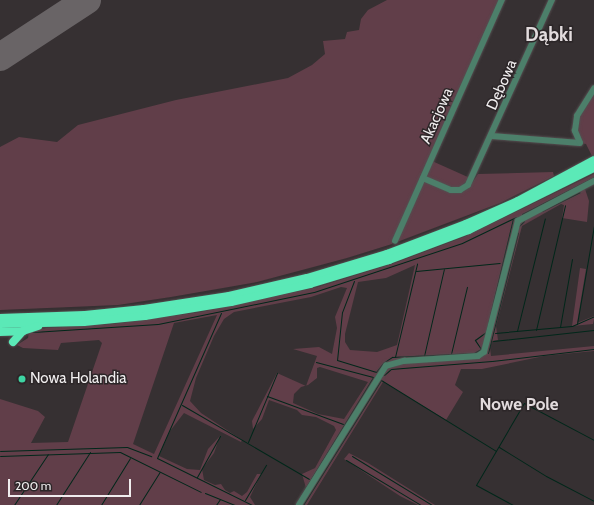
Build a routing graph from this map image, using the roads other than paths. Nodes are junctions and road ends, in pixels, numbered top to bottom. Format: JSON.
{"nodes":[{"id":1,"x":502,"y":0,"type":"edge"},
{"id":2,"x":552,"y":0,"type":"edge"},
{"id":3,"x":594,"y":89,"type":"edge"},
{"id":4,"x":492,"y":136,"type":"junction"},
{"id":5,"x":594,"y":160,"type":"edge"},
{"id":6,"x":594,"y":168,"type":"edge"},
{"id":7,"x":423,"y":178,"type":"junction"},
{"id":8,"x":594,"y":180,"type":"edge"},
{"id":9,"x":395,"y":241,"type":"dead end"},
{"id":10,"x":0,"y":318,"type":"edge"},
{"id":11,"x":51,"y":323,"type":"junction"},
{"id":12,"x":0,"y":324,"type":"edge"},
{"id":13,"x":23,"y":331,"type":"junction"},
{"id":14,"x":0,"y":332,"type":"edge"},
{"id":15,"x":299,"y":505,"type":"edge"}],
"edges":[{"from":1,"to":7,"type":"street","name":"Akacjowa"},
{"from":2,"to":4,"type":"street","name":"Dębowa"},
{"from":3,"to":4,"type":"street"},
{"from":4,"to":7,"type":"street","name":"Dębowa"},
{"from":5,"to":10,"type":"highway"},
{"from":6,"to":11,"type":"highway"},
{"from":7,"to":9,"type":"street","name":"Akacjowa"},
{"from":8,"to":15,"type":"street"},
{"from":11,"to":12,"type":"highway"},
{"from":11,"to":13,"type":"highway"},
{"from":13,"to":14,"type":"highway"},
{"from":13,"to":14,"type":"highway"}]}
